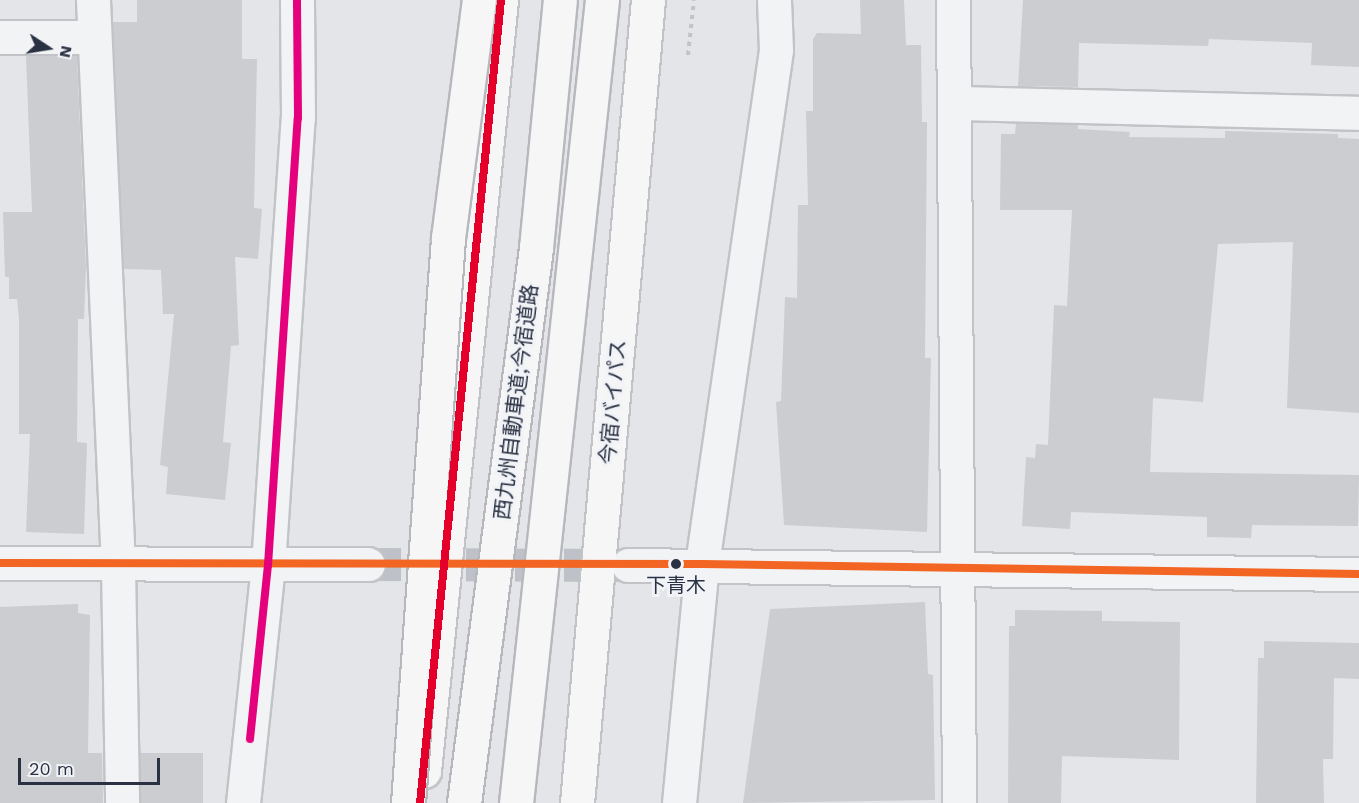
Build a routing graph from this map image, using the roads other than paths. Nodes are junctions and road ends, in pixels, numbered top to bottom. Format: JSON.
{"nodes":[{"id":1,"x":93,"y":0,"type":"edge"},
{"id":2,"x":297,"y":0,"type":"edge"},
{"id":3,"x":479,"y":0,"type":"edge"},
{"id":4,"x":501,"y":0,"type":"edge"},
{"id":5,"x":560,"y":0,"type":"edge"},
{"id":6,"x":602,"y":0,"type":"edge"},
{"id":7,"x":648,"y":0,"type":"edge"},
{"id":8,"x":774,"y":0,"type":"edge"},
{"id":9,"x":953,"y":0,"type":"edge"},
{"id":10,"x":0,"y":37,"type":"edge"},
{"id":11,"x":94,"y":37,"type":"junction"},
{"id":12,"x":955,"y":103,"type":"junction"},
{"id":13,"x":1359,"y":113,"type":"edge"},
{"id":14,"x":0,"y":563,"type":"edge"},
{"id":15,"x":368,"y":564,"type":"tunnel mouth"},
{"id":16,"x":702,"y":564,"type":"junction"},
{"id":17,"x":268,"y":565,"type":"junction"},
{"id":18,"x":628,"y":565,"type":"tunnel mouth"},
{"id":19,"x":118,"y":566,"type":"junction"},
{"id":20,"x":955,"y":569,"type":"junction"},
{"id":21,"x":1359,"y":574,"type":"edge"},
{"id":22,"x":122,"y":803,"type":"edge"},
{"id":23,"x":243,"y":803,"type":"edge"},
{"id":24,"x":408,"y":803,"type":"edge"},
{"id":25,"x":420,"y":803,"type":"edge"},
{"id":26,"x":464,"y":803,"type":"edge"},
{"id":27,"x":516,"y":803,"type":"edge"},
{"id":28,"x":577,"y":803,"type":"edge"},
{"id":29,"x":679,"y":803,"type":"edge"},
{"id":30,"x":959,"y":803,"type":"edge"}],
"edges":[{"from":1,"to":11,"type":"street"},
{"from":2,"to":17,"type":"street"},
{"from":3,"to":24,"type":"highway","bridge":true},
{"from":4,"to":25,"type":"highway"},
{"from":5,"to":26,"type":"highway","name":"西九州自動車道;今宿道路","bridge":true},
{"from":6,"to":27,"type":"highway","name":"西九州自動車道;今宿道路","bridge":true},
{"from":7,"to":28,"type":"highway","name":"今宿バイパス"},
{"from":8,"to":16,"type":"street"},
{"from":9,"to":12,"type":"street"},
{"from":10,"to":11,"type":"street"},
{"from":11,"to":19,"type":"street"},
{"from":12,"to":13,"type":"street"},
{"from":12,"to":20,"type":"street"},
{"from":14,"to":19,"type":"street"},
{"from":15,"to":17,"type":"street"},
{"from":16,"to":18,"type":"street"},
{"from":16,"to":20,"type":"street"},
{"from":16,"to":29,"type":"street"},
{"from":17,"to":19,"type":"street"},
{"from":17,"to":23,"type":"street"},
{"from":19,"to":22,"type":"street"},
{"from":20,"to":21,"type":"street"},
{"from":20,"to":30,"type":"street"}]}
